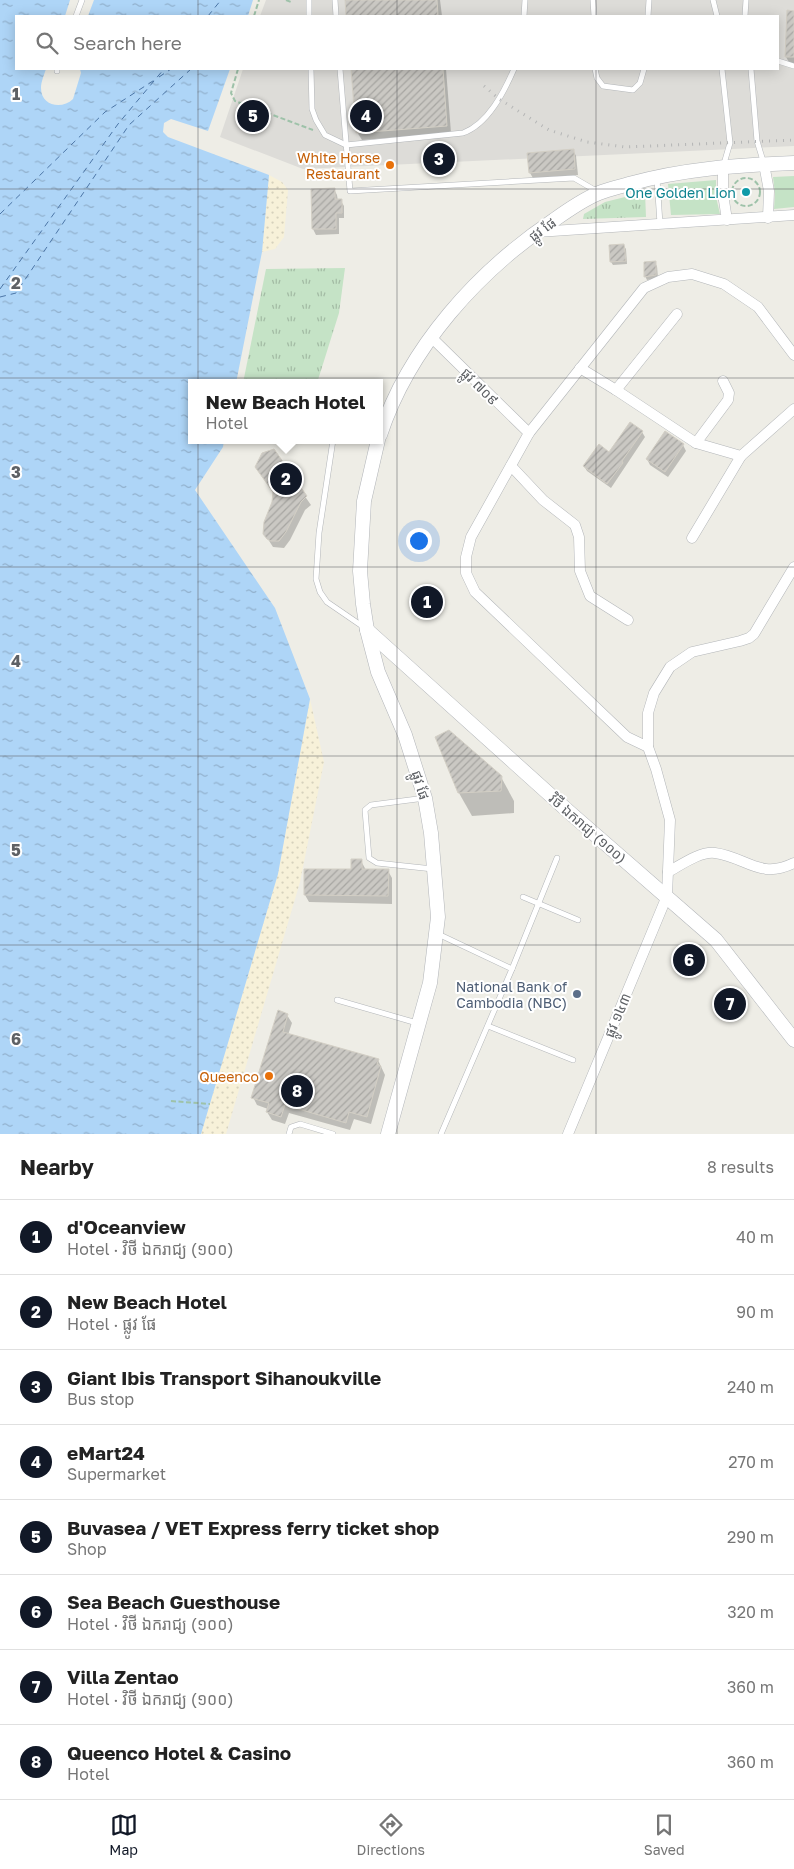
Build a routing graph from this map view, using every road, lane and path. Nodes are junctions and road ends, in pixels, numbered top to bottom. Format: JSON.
{"nodes":[{"id":1,"x":82,"y":0,"type":"edge"},
{"id":2,"x":259,"y":0,"type":"edge"},
{"id":3,"x":286,"y":0,"type":"edge"},
{"id":4,"x":309,"y":0,"type":"edge"},
{"id":5,"x":335,"y":0,"type":"edge"},
{"id":6,"x":525,"y":0,"type":"edge"},
{"id":7,"x":594,"y":0,"type":"edge"},
{"id":8,"x":649,"y":0,"type":"edge"},
{"id":9,"x":713,"y":0,"type":"edge"},
{"id":10,"x":746,"y":0,"type":"edge"},
{"id":11,"x":291,"y":2,"type":"dead end"},
{"id":12,"x":76,"y":15,"type":"edge"},
{"id":13,"x":254,"y":15,"type":"edge"},
{"id":14,"x":309,"y":15,"type":"edge"},
{"id":15,"x":336,"y":15,"type":"edge"},
{"id":16,"x":524,"y":15,"type":"edge"},
{"id":17,"x":594,"y":15,"type":"edge"},
{"id":18,"x":648,"y":15,"type":"edge"},
{"id":19,"x":717,"y":15,"type":"edge"},
{"id":20,"x":745,"y":15,"type":"edge"},
{"id":21,"x":779,"y":61,"type":"edge"},
{"id":22,"x":794,"y":66,"type":"edge"},
{"id":23,"x":238,"y":70,"type":"edge"},
{"id":24,"x":311,"y":70,"type":"edge"},
{"id":25,"x":340,"y":70,"type":"edge"},
{"id":26,"x":513,"y":70,"type":"edge"},
{"id":27,"x":595,"y":70,"type":"edge"},
{"id":28,"x":644,"y":70,"type":"edge"},
{"id":29,"x":722,"y":70,"type":"edge"},
{"id":30,"x":751,"y":70,"type":"edge"},
{"id":31,"x":325,"y":135,"type":"junction"},
{"id":32,"x":346,"y":145,"type":"junction"},
{"id":33,"x":794,"y":163,"type":"edge"},
{"id":34,"x":764,"y":164,"type":"junction"},
{"id":35,"x":723,"y":167,"type":"junction"},
{"id":36,"x":656,"y":176,"type":"junction"},
{"id":37,"x":739,"y":179,"type":"joint"},
{"id":38,"x":599,"y":192,"type":"junction"},
{"id":39,"x":794,"y":215,"type":"edge"},
{"id":40,"x":768,"y":218,"type":"junction"},
{"id":41,"x":727,"y":220,"type":"junction"},
{"id":42,"x":660,"y":224,"type":"junction"},
{"id":43,"x":536,"y":232,"type":"junction"},
{"id":44,"x":677,"y":314,"type":"dead end"},
{"id":45,"x":432,"y":338,"type":"junction"},
{"id":46,"x":794,"y":354,"type":"edge"},
{"id":47,"x":580,"y":368,"type":"junction"},
{"id":48,"x":723,"y":381,"type":"dead end"},
{"id":49,"x":616,"y":390,"type":"junction"},
{"id":50,"x":794,"y":409,"type":"edge"},
{"id":51,"x":383,"y":418,"type":"edge"},
{"id":52,"x":529,"y":434,"type":"junction"},
{"id":53,"x":696,"y":443,"type":"junction"},
{"id":54,"x":332,"y":444,"type":"edge"},
{"id":55,"x":377,"y":444,"type":"edge"},
{"id":56,"x":741,"y":456,"type":"junction"},
{"id":57,"x":511,"y":466,"type":"junction"},
{"id":58,"x":692,"y":538,"type":"dead end"},
{"id":59,"x":794,"y":567,"type":"edge"},
{"id":60,"x":628,"y":620,"type":"dead end"},
{"id":61,"x":367,"y":630,"type":"junction"},
{"id":62,"x":400,"y":661,"type":"junction"},
{"id":63,"x":378,"y":672,"type":"junction"},
{"id":64,"x":648,"y":747,"type":"junction"},
{"id":65,"x":425,"y":798,"type":"junction"},
{"id":66,"x":557,"y":858,"type":"dead end"},
{"id":67,"x":794,"y":863,"type":"edge"},
{"id":68,"x":434,"y":869,"type":"junction"},
{"id":69,"x":668,"y":872,"type":"junction"},
{"id":70,"x":667,"y":896,"type":"junction"},
{"id":71,"x":523,"y":897,"type":"dead end"},
{"id":72,"x":538,"y":904,"type":"junction"},
{"id":73,"x":578,"y":920,"type":"dead end"},
{"id":74,"x":437,"y":934,"type":"junction"},
{"id":75,"x":512,"y":970,"type":"junction"},
{"id":76,"x":337,"y":1000,"type":"dead end"},
{"id":77,"x":420,"y":1024,"type":"junction"},
{"id":78,"x":488,"y":1026,"type":"junction"},
{"id":79,"x":793,"y":1034,"type":"edge"},
{"id":80,"x":573,"y":1060,"type":"dead end"},
{"id":81,"x":171,"y":1101,"type":"dead end"},
{"id":82,"x":210,"y":1104,"type":"dead end"},
{"id":83,"x":289,"y":1134,"type":"edge"},
{"id":84,"x":333,"y":1134,"type":"edge"},
{"id":85,"x":388,"y":1134,"type":"edge"},
{"id":86,"x":440,"y":1134,"type":"edge"},
{"id":87,"x":568,"y":1134,"type":"edge"}],
"edges":[{"from":1,"to":12,"type":"lane"},
{"from":2,"to":13,"type":"path"},
{"from":3,"to":11,"type":"path"},
{"from":4,"to":14,"type":"lane"},
{"from":5,"to":15,"type":"lane"},
{"from":6,"to":16,"type":"lane"},
{"from":7,"to":17,"type":"lane"},
{"from":8,"to":18,"type":"lane"},
{"from":9,"to":19,"type":"lane"},
{"from":10,"to":20,"type":"lane"},
{"from":21,"to":22,"type":"lane"},
{"from":23,"to":31,"type":"path"},
{"from":24,"to":31,"type":"lane"},
{"from":25,"to":32,"type":"lane"},
{"from":26,"to":32,"type":"lane"},
{"from":27,"to":28,"type":"lane"},
{"from":29,"to":35,"type":"lane"},
{"from":30,"to":34,"type":"lane"},
{"from":31,"to":32,"type":"lane"},
{"from":32,"to":38,"type":"lane"},
{"from":33,"to":34,"type":"street","name":"ផ្លូវ ផែ"},
{"from":34,"to":35,"type":"street","name":"ផ្លូវ ផែ"},
{"from":34,"to":40,"type":"street"},
{"from":35,"to":36,"type":"street","name":"ផ្លូវ ផែ"},
{"from":35,"to":41,"type":"street"},
{"from":36,"to":38,"type":"street","name":"ផ្លូវ ផែ"},
{"from":36,"to":42,"type":"lane"},
{"from":37,"to":37,"type":"path"},
{"from":38,"to":43,"type":"street","name":"ផ្លូវ ផែ"},
{"from":39,"to":40,"type":"street"},
{"from":40,"to":41,"type":"street"},
{"from":41,"to":42,"type":"street"},
{"from":42,"to":43,"type":"street"},
{"from":43,"to":45,"type":"street","name":"ផ្លូវ ផែ"},
{"from":44,"to":49,"type":"street"},
{"from":45,"to":51,"type":"street","name":"ផ្លូវ ផែ"},
{"from":45,"to":52,"type":"street","name":"ផ្លូវ ៧០៩"},
{"from":46,"to":47,"type":"street"},
{"from":47,"to":49,"type":"street"},
{"from":47,"to":52,"type":"street"},
{"from":48,"to":53,"type":"street"},
{"from":49,"to":53,"type":"street"},
{"from":50,"to":56,"type":"street"},
{"from":52,"to":57,"type":"street"},
{"from":53,"to":56,"type":"street"},
{"from":54,"to":61,"type":"lane"},
{"from":55,"to":61,"type":"street","name":"ផ្លូវ ផែ"},
{"from":56,"to":58,"type":"street"},
{"from":57,"to":60,"type":"street"},
{"from":57,"to":64,"type":"street"},
{"from":59,"to":64,"type":"street"},
{"from":61,"to":62,"type":"street","name":"វិថី ឯករាជ្យ (១០០)"},
{"from":61,"to":63,"type":"street","name":"ផ្លូវ ផែ"},
{"from":62,"to":63,"type":"street"},
{"from":62,"to":70,"type":"street","name":"វិថី ឯករាជ្យ (១០០)"},
{"from":63,"to":65,"type":"street","name":"ផ្លូវ ផែ"},
{"from":64,"to":69,"type":"street"},
{"from":65,"to":68,"type":"street","name":"ផ្លូវ ផែ"},
{"from":65,"to":68,"type":"lane"},
{"from":66,"to":72,"type":"lane"},
{"from":67,"to":69,"type":"street"},
{"from":68,"to":74,"type":"street","name":"ផ្លូវ ផែ"},
{"from":69,"to":70,"type":"street"},
{"from":70,"to":79,"type":"street","name":"វិថី ឯករាជ្យ (១០០)"},
{"from":70,"to":87,"type":"street","name":"ផ្លូវ ១៤៣"},
{"from":71,"to":72,"type":"lane"},
{"from":72,"to":73,"type":"lane"},
{"from":72,"to":75,"type":"lane"},
{"from":74,"to":75,"type":"lane"},
{"from":74,"to":77,"type":"street","name":"ផ្លូវ ផែ"},
{"from":75,"to":78,"type":"lane"},
{"from":76,"to":77,"type":"lane"},
{"from":77,"to":85,"type":"street","name":"ផ្លូវ ផែ"},
{"from":78,"to":80,"type":"lane"},
{"from":78,"to":86,"type":"lane"},
{"from":81,"to":82,"type":"path"},
{"from":83,"to":84,"type":"lane"}]}
